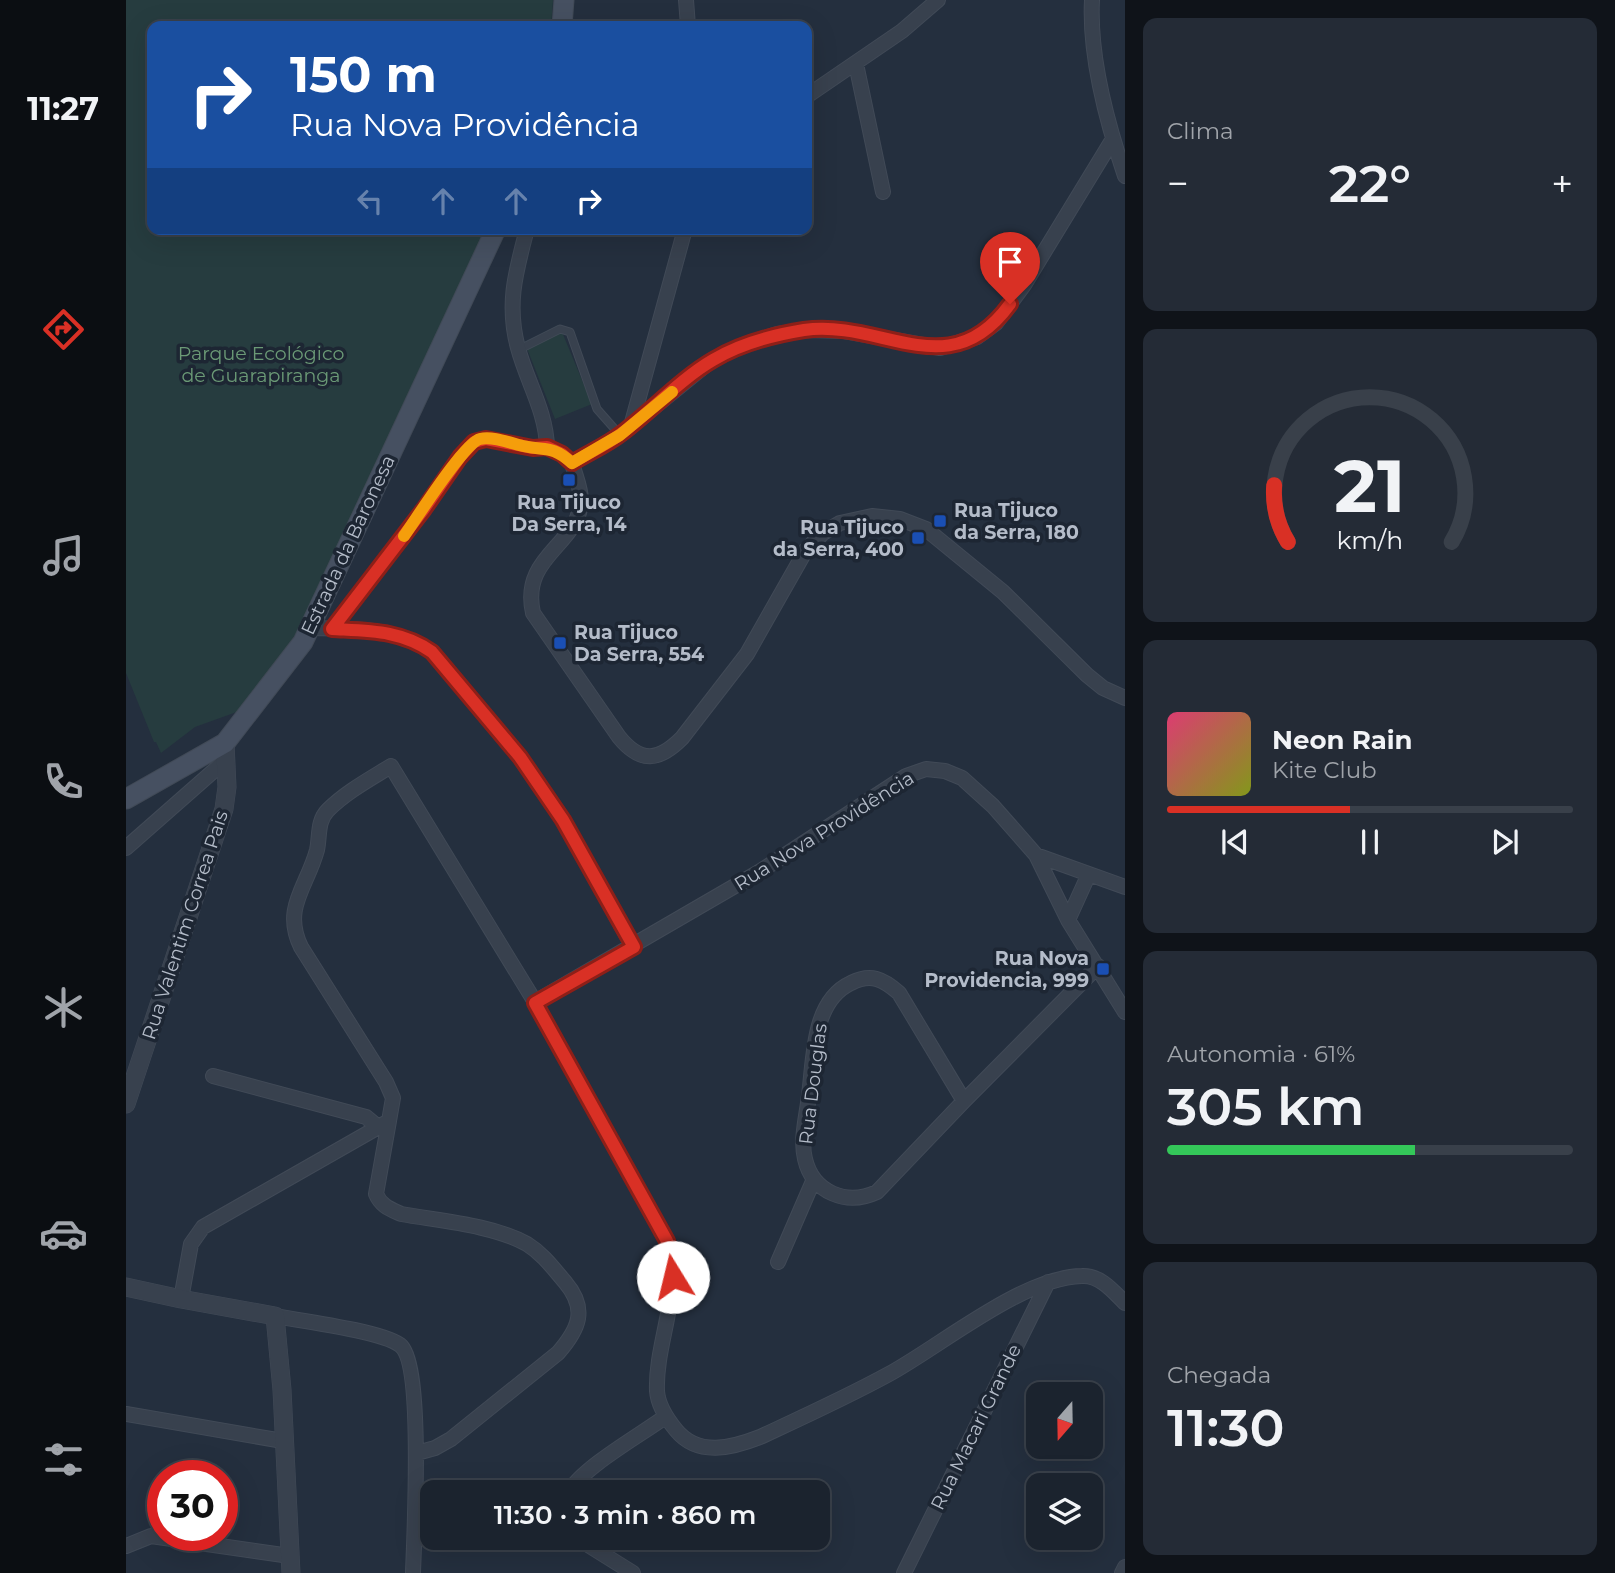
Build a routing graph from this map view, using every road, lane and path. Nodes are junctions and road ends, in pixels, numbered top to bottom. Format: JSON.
{"nodes":[{"id":1,"x":564,"y":0,"type":"edge"},
{"id":2,"x":686,"y":0,"type":"edge"},
{"id":3,"x":938,"y":0,"type":"edge"},
{"id":4,"x":1092,"y":0,"type":"edge"},
{"id":5,"x":562,"y":21,"type":"edge"},
{"id":6,"x":688,"y":21,"type":"edge"},
{"id":7,"x":856,"y":64,"type":"junction"},
{"id":8,"x":812,"y":93,"type":"edge"},
{"id":9,"x":1113,"y":138,"type":"junction"},
{"id":10,"x":1125,"y":176,"type":"edge"},
{"id":11,"x":883,"y":192,"type":"dead end"},
{"id":12,"x":493,"y":235,"type":"edge"},
{"id":13,"x":525,"y":235,"type":"edge"},
{"id":14,"x":683,"y":235,"type":"edge"},
{"id":15,"x":518,"y":350,"type":"junction"},
{"id":16,"x":625,"y":430,"type":"junction"},
{"id":17,"x":547,"y":447,"type":"junction"},
{"id":18,"x":572,"y":463,"type":"junction"},
{"id":19,"x":310,"y":628,"type":"junction"},
{"id":20,"x":332,"y":629,"type":"junction"},
{"id":21,"x":1125,"y":698,"type":"edge"},
{"id":22,"x":226,"y":751,"type":"junction"},
{"id":23,"x":126,"y":799,"type":"edge"},
{"id":24,"x":126,"y":848,"type":"edge"},
{"id":25,"x":1036,"y":855,"type":"junction"},
{"id":26,"x":1088,"y":876,"type":"junction"},
{"id":27,"x":1125,"y":887,"type":"edge"},
{"id":28,"x":1068,"y":920,"type":"junction"},
{"id":29,"x":634,"y":947,"type":"junction"},
{"id":30,"x":1098,"y":966,"type":"junction"},
{"id":31,"x":535,"y":1003,"type":"junction"},
{"id":32,"x":1125,"y":1012,"type":"edge"},
{"id":33,"x":213,"y":1076,"type":"dead end"},
{"id":34,"x":964,"y":1101,"type":"junction"},
{"id":35,"x":126,"y":1104,"type":"edge"},
{"id":36,"x":384,"y":1124,"type":"junction"},
{"id":37,"x":814,"y":1179,"type":"junction"},
{"id":38,"x":778,"y":1262,"type":"dead end"},
{"id":39,"x":1048,"y":1282,"type":"junction"},
{"id":40,"x":126,"y":1287,"type":"edge"},
{"id":41,"x":181,"y":1299,"type":"junction"},
{"id":42,"x":1125,"y":1303,"type":"edge"},
{"id":43,"x":275,"y":1316,"type":"junction"},
{"id":44,"x":126,"y":1414,"type":"edge"},
{"id":45,"x":666,"y":1417,"type":"junction"},
{"id":46,"x":284,"y":1441,"type":"junction"},
{"id":47,"x":417,"y":1453,"type":"junction"},
{"id":48,"x":579,"y":1480,"type":"edge"},
{"id":49,"x":126,"y":1546,"type":"edge"},
{"id":50,"x":596,"y":1550,"type":"edge"},
{"id":51,"x":290,"y":1565,"type":"edge"},
{"id":52,"x":1125,"y":1567,"type":"edge"},
{"id":53,"x":413,"y":1573,"type":"edge"},
{"id":54,"x":633,"y":1573,"type":"edge"},
{"id":55,"x":904,"y":1573,"type":"edge"},
{"id":56,"x":1122,"y":1573,"type":"edge"}],
"edges":[{"from":1,"to":5,"type":"main road"},
{"from":2,"to":6,"type":"street"},
{"from":3,"to":7,"type":"street"},
{"from":4,"to":9,"type":"street"},
{"from":7,"to":8,"type":"street"},
{"from":7,"to":11,"type":"street"},
{"from":9,"to":10,"type":"street"},
{"from":9,"to":16,"type":"street"},
{"from":12,"to":19,"type":"main road","name":"Estrada da Baronesa"},
{"from":13,"to":15,"type":"street"},
{"from":14,"to":16,"type":"street"},
{"from":15,"to":16,"type":"lane"},
{"from":15,"to":17,"type":"street"},
{"from":16,"to":18,"type":"street"},
{"from":17,"to":18,"type":"street"},
{"from":17,"to":20,"type":"street"},
{"from":18,"to":21,"type":"street"},
{"from":19,"to":20,"type":"street"},
{"from":19,"to":22,"type":"main road","name":"Estrada da Baronesa"},
{"from":20,"to":29,"type":"street"},
{"from":22,"to":23,"type":"main road","name":"Estrada da Baronesa"},
{"from":22,"to":24,"type":"street"},
{"from":22,"to":35,"type":"street","name":"Rua Valentim Correa Pais"},
{"from":25,"to":26,"type":"street"},
{"from":25,"to":28,"type":"street","name":"Rua Nova Providência"},
{"from":25,"to":29,"type":"street","name":"Rua Nova Providência"},
{"from":26,"to":27,"type":"street"},
{"from":26,"to":28,"type":"street"},
{"from":28,"to":30,"type":"street","name":"Rua Nova Providência"},
{"from":29,"to":31,"type":"street","name":"Rua Nova Providência"},
{"from":30,"to":32,"type":"street","name":"Rua Nova Providência"},
{"from":30,"to":34,"type":"street"},
{"from":31,"to":36,"type":"street"},
{"from":31,"to":45,"type":"street"},
{"from":33,"to":36,"type":"street"},
{"from":34,"to":37,"type":"street"},
{"from":34,"to":37,"type":"street","name":"Rua Douglas"},
{"from":36,"to":41,"type":"street"},
{"from":36,"to":47,"type":"street"},
{"from":37,"to":38,"type":"street"},
{"from":39,"to":42,"type":"street"},
{"from":39,"to":45,"type":"street"},
{"from":39,"to":55,"type":"street","name":"Rua Macari Grande"},
{"from":40,"to":41,"type":"street"},
{"from":41,"to":43,"type":"street"},
{"from":43,"to":46,"type":"street"},
{"from":43,"to":47,"type":"street"},
{"from":44,"to":46,"type":"street"},
{"from":45,"to":48,"type":"street"},
{"from":46,"to":51,"type":"street"},
{"from":47,"to":53,"type":"street"},
{"from":49,"to":51,"type":"street"},
{"from":50,"to":54,"type":"street"},
{"from":52,"to":56,"type":"street"}]}
